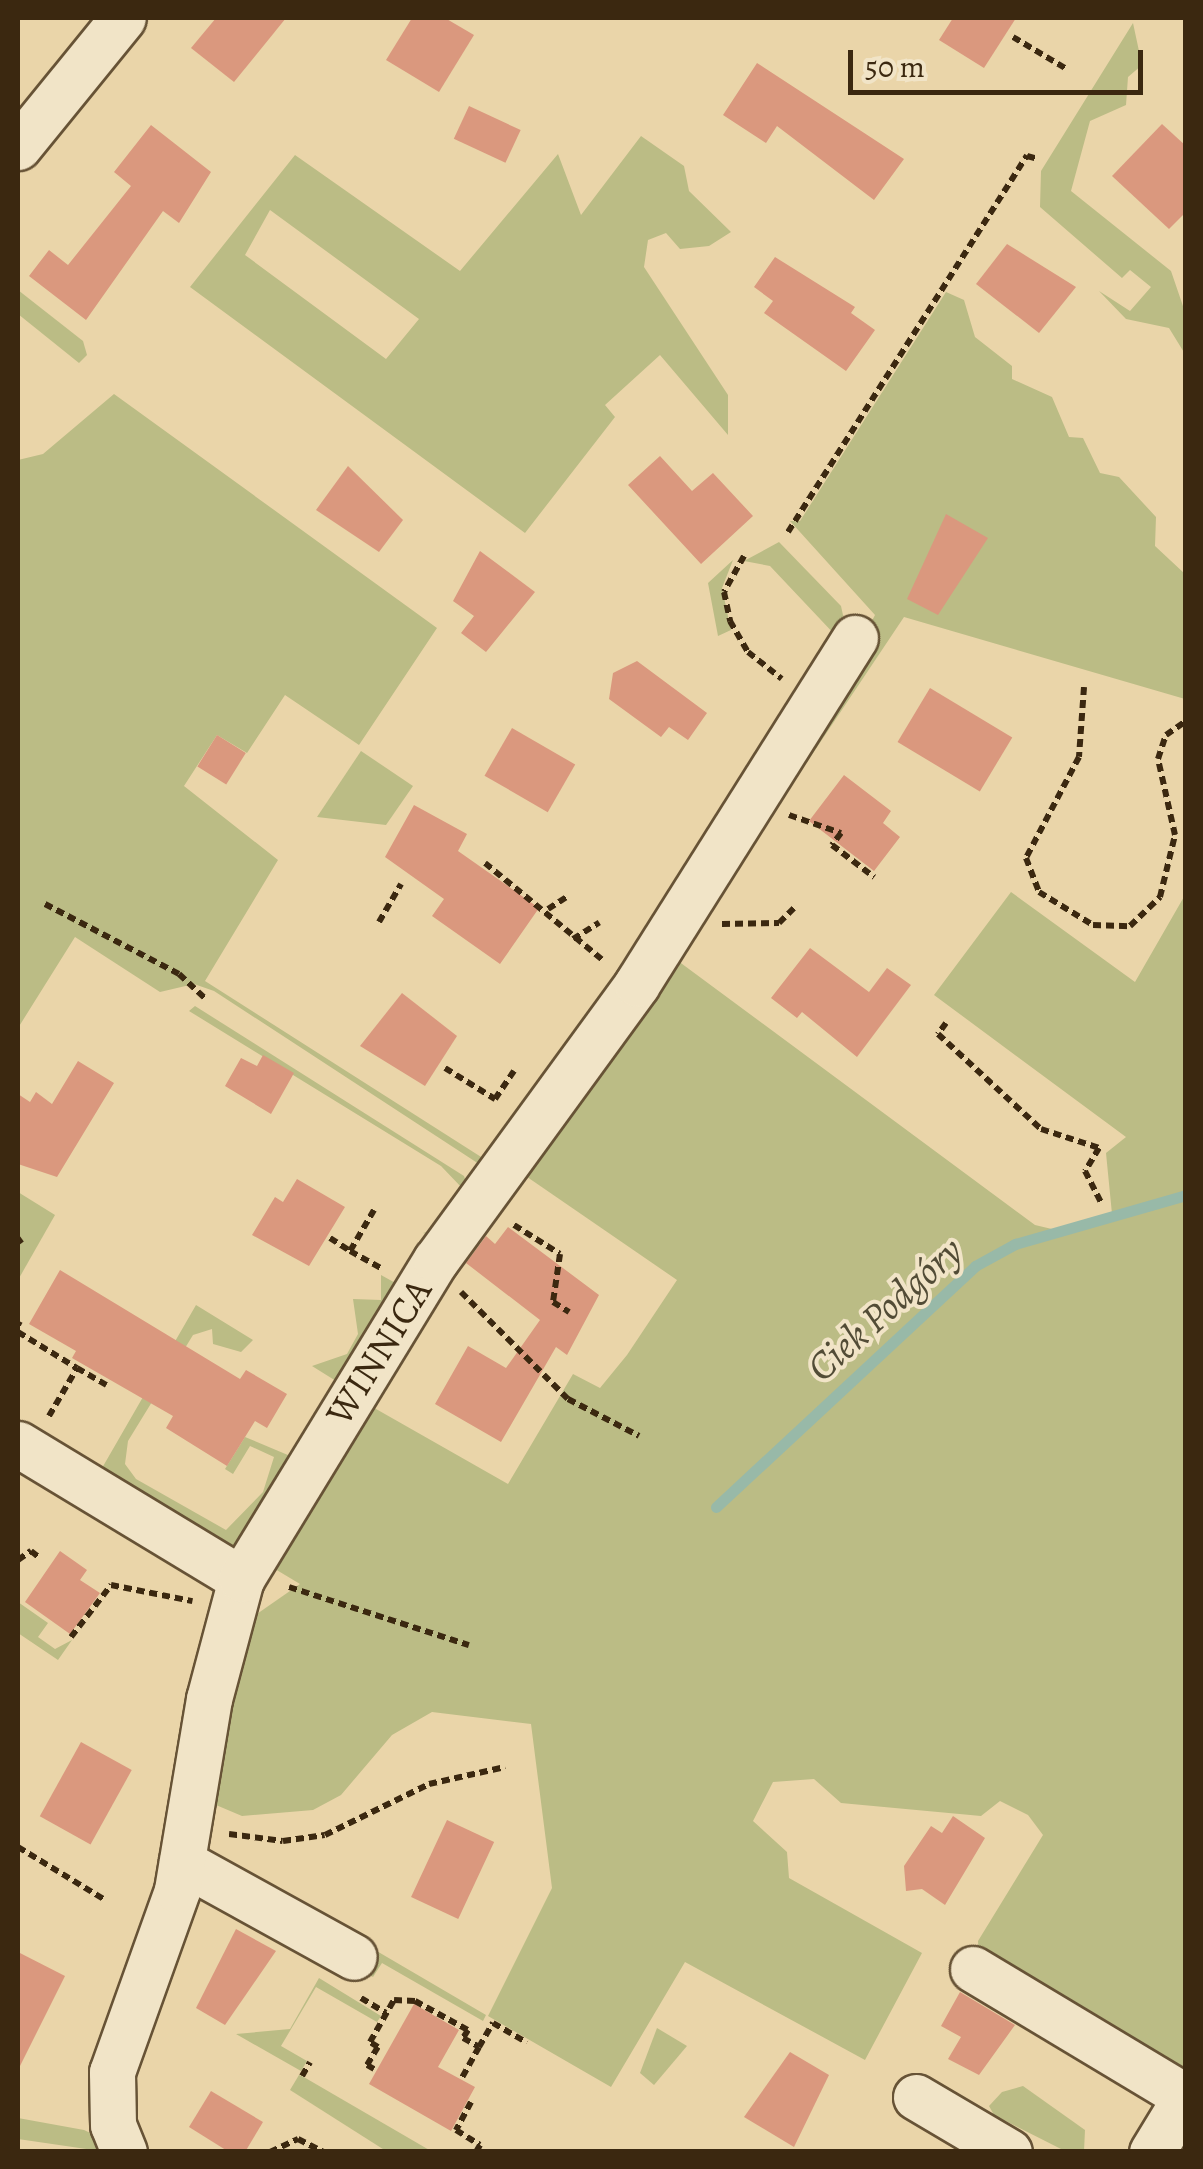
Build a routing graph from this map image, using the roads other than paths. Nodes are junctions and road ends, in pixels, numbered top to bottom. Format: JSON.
{"nodes":[{"id":1,"x":123,"y":18,"type":"edge"},
{"id":2,"x":18,"y":148,"type":"edge"},
{"id":3,"x":854,"y":638,"type":"dead end"},
{"id":4,"x":31,"y":1434,"type":"edge"},
{"id":5,"x":226,"y":1592,"type":"junction"},
{"id":6,"x":186,"y":1841,"type":"junction"},
{"id":7,"x":354,"y":1958,"type":"dead end"},
{"id":8,"x":973,"y":1969,"type":"dead end"},
{"id":9,"x":1184,"y":2096,"type":"edge"},
{"id":10,"x":916,"y":2097,"type":"dead end"},
{"id":11,"x":124,"y":2152,"type":"edge"},
{"id":12,"x":1009,"y":2152,"type":"edge"},
{"id":13,"x":1152,"y":2152,"type":"edge"}],
"edges":[{"from":1,"to":2,"type":"street"},
{"from":3,"to":5,"type":"street","name":"WINNICA"},
{"from":4,"to":5,"type":"street"},
{"from":5,"to":6,"type":"street","name":"WINNICA"},
{"from":6,"to":7,"type":"street"},
{"from":6,"to":11,"type":"street","name":"WINNICA"},
{"from":8,"to":9,"type":"street"},
{"from":9,"to":13,"type":"street"},
{"from":10,"to":12,"type":"street"}]}
